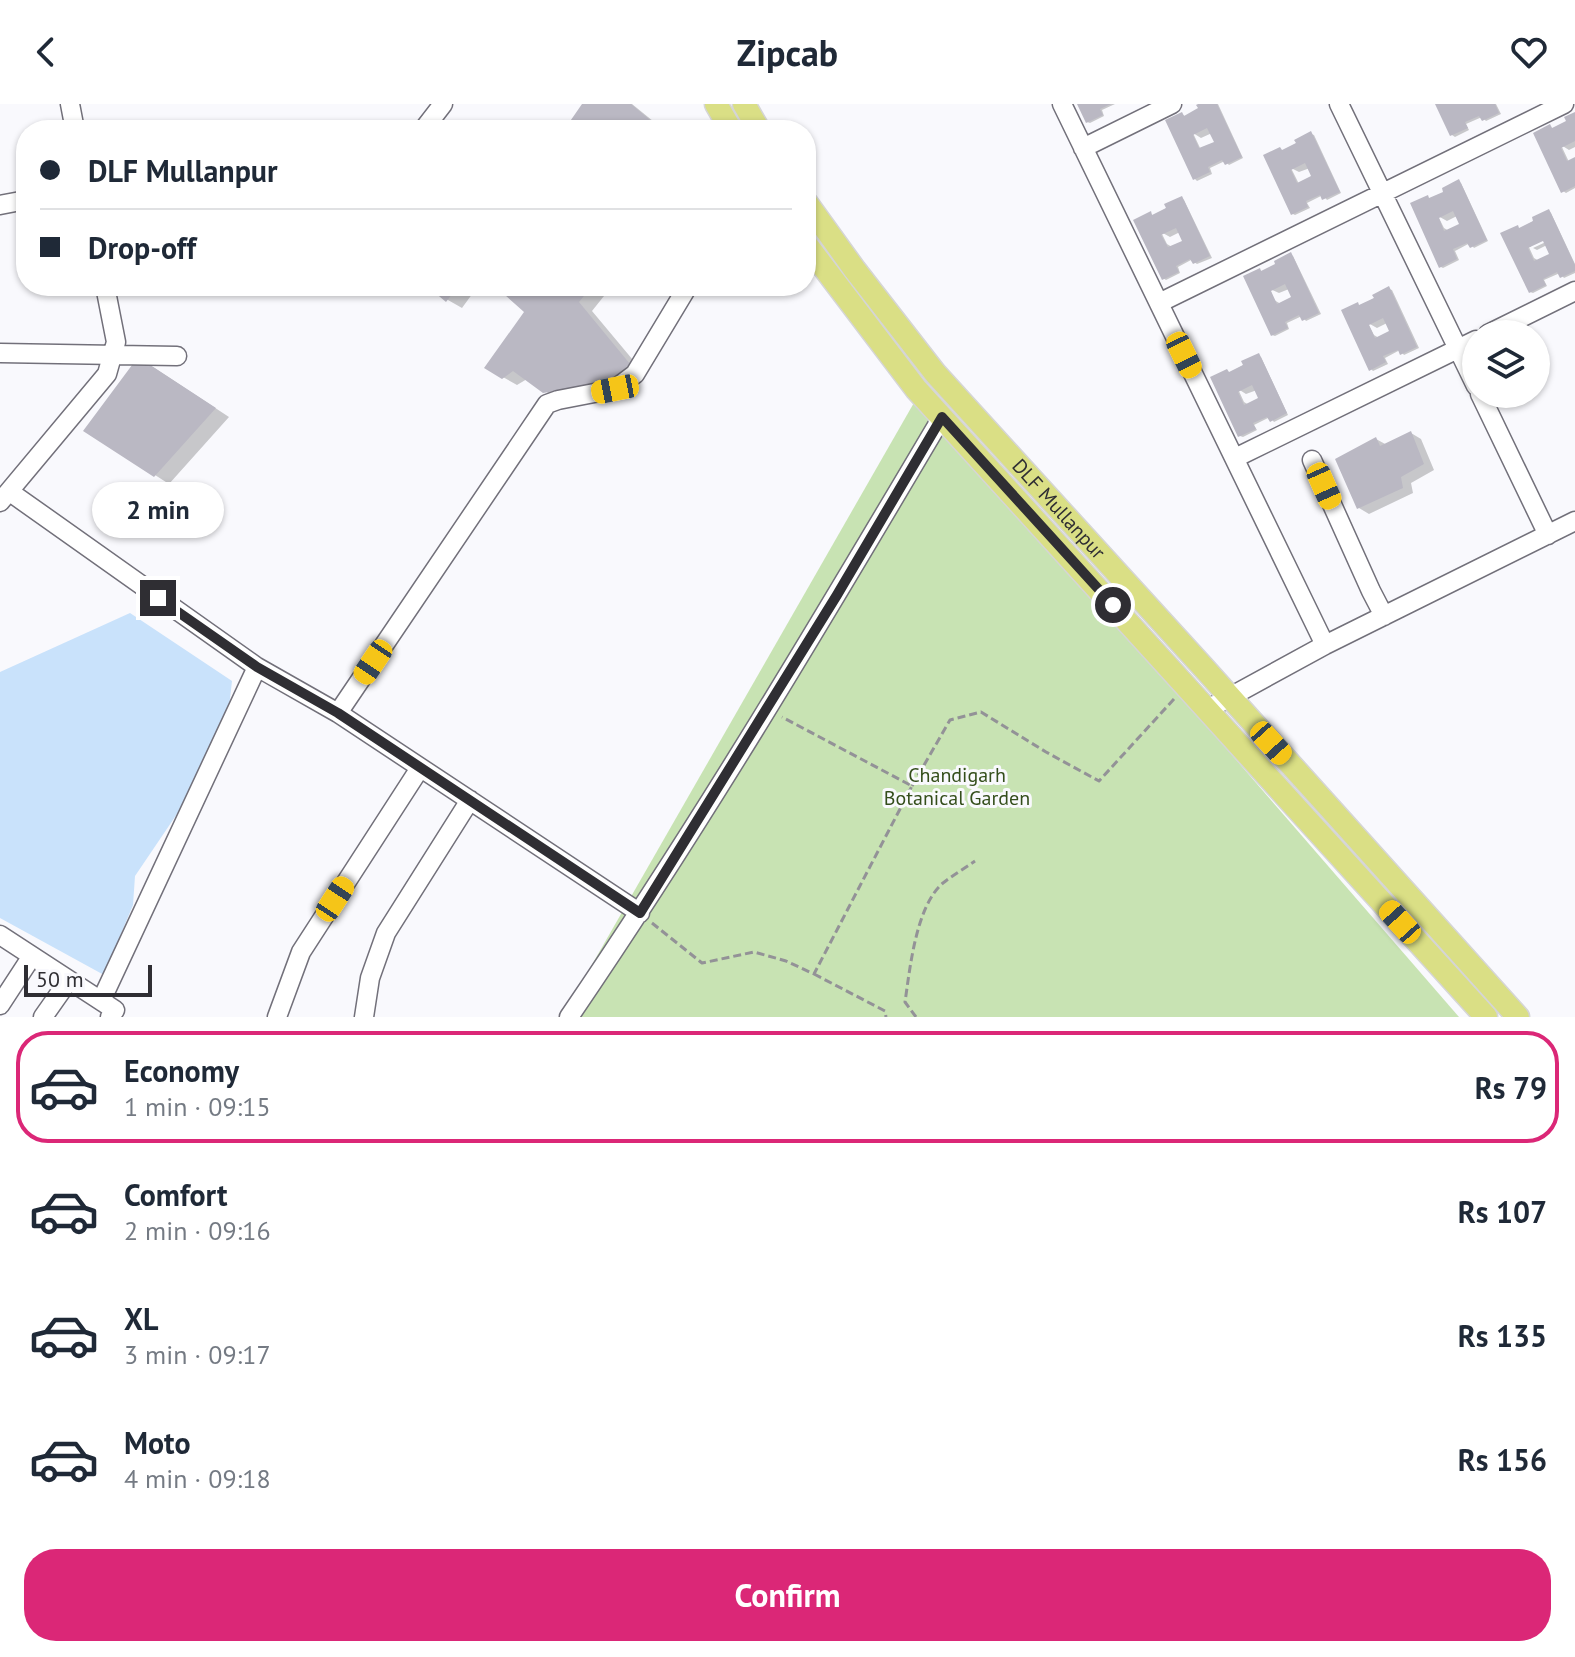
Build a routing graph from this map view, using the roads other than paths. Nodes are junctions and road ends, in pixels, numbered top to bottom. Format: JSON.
{"nodes":[{"id":1,"x":443,"y":104,"type":"edge"},
{"id":2,"x":1062,"y":104,"type":"edge"},
{"id":3,"x":1172,"y":104,"type":"edge"},
{"id":4,"x":1339,"y":104,"type":"edge"},
{"id":5,"x":1564,"y":104,"type":"edge"},
{"id":6,"x":431,"y":120,"type":"edge"},
{"id":7,"x":1083,"y":148,"type":"junction"},
{"id":8,"x":1382,"y":193,"type":"junction"},
{"id":9,"x":816,"y":216,"type":"edge"},
{"id":10,"x":816,"y":257,"type":"edge"},
{"id":11,"x":1575,"y":291,"type":"edge"},
{"id":12,"x":107,"y":296,"type":"edge"},
{"id":13,"x":682,"y":296,"type":"edge"},
{"id":14,"x":1159,"y":303,"type":"junction"},
{"id":15,"x":1516,"y":320,"type":"edge"},
{"id":16,"x":1462,"y":347,"type":"edge"},
{"id":17,"x":1458,"y":349,"type":"junction"},
{"id":18,"x":0,"y":353,"type":"edge"},
{"id":19,"x":112,"y":355,"type":"junction"},
{"id":20,"x":177,"y":356,"type":"dead end"},
{"id":21,"x":1462,"y":357,"type":"edge"},
{"id":22,"x":1487,"y":408,"type":"edge"},
{"id":23,"x":942,"y":417,"type":"junction"},
{"id":24,"x":1235,"y":458,"type":"junction"},
{"id":25,"x":1312,"y":460,"type":"dead end"},
{"id":26,"x":5,"y":497,"type":"edge"},
{"id":27,"x":1575,"y":521,"type":"edge"},
{"id":28,"x":1548,"y":535,"type":"junction"},
{"id":29,"x":1384,"y":616,"type":"junction"},
{"id":30,"x":1325,"y":645,"type":"junction"},
{"id":31,"x":257,"y":667,"type":"junction"},
{"id":32,"x":1230,"y":697,"type":"junction"},
{"id":33,"x":1208,"y":709,"type":"junction"},
{"id":34,"x":338,"y":713,"type":"junction"},
{"id":35,"x":420,"y":768,"type":"junction"},
{"id":36,"x":470,"y":800,"type":"junction"},
{"id":37,"x":640,"y":913,"type":"junction"},
{"id":38,"x":0,"y":935,"type":"edge"},
{"id":39,"x":32,"y":956,"type":"junction"},
{"id":40,"x":69,"y":980,"type":"junction"},
{"id":41,"x":0,"y":1005,"type":"edge"},
{"id":42,"x":112,"y":1011,"type":"edge"},
{"id":43,"x":43,"y":1017,"type":"edge"},
{"id":44,"x":277,"y":1017,"type":"edge"},
{"id":45,"x":364,"y":1017,"type":"edge"},
{"id":46,"x":569,"y":1017,"type":"edge"},
{"id":47,"x":1486,"y":1017,"type":"edge"},
{"id":48,"x":1518,"y":1017,"type":"edge"}],
"edges":[{"from":1,"to":6,"type":"street"},
{"from":2,"to":7,"type":"street"},
{"from":3,"to":7,"type":"street"},
{"from":4,"to":8,"type":"street"},
{"from":5,"to":8,"type":"street"},
{"from":7,"to":14,"type":"street"},
{"from":8,"to":14,"type":"street"},
{"from":8,"to":17,"type":"street"},
{"from":9,"to":32,"type":"main road","name":"DLF Mullanpur"},
{"from":10,"to":23,"type":"main road","name":"DLF Mullanpur"},
{"from":11,"to":15,"type":"street"},
{"from":12,"to":19,"type":"street"},
{"from":13,"to":34,"type":"street"},
{"from":14,"to":24,"type":"street"},
{"from":16,"to":17,"type":"street"},
{"from":17,"to":21,"type":"street"},
{"from":17,"to":24,"type":"street"},
{"from":18,"to":19,"type":"street"},
{"from":19,"to":20,"type":"street"},
{"from":19,"to":26,"type":"street"},
{"from":22,"to":28,"type":"street"},
{"from":23,"to":33,"type":"main road","name":"DLF Mullanpur"},
{"from":23,"to":37,"type":"street"},
{"from":24,"to":30,"type":"street"},
{"from":25,"to":29,"type":"street"},
{"from":26,"to":31,"type":"street"},
{"from":27,"to":28,"type":"street"},
{"from":28,"to":29,"type":"street"},
{"from":29,"to":30,"type":"street"},
{"from":30,"to":32,"type":"street"},
{"from":31,"to":34,"type":"street"},
{"from":31,"to":42,"type":"street"},
{"from":32,"to":33,"type":"street"},
{"from":32,"to":48,"type":"main road","name":"DLF Mullanpur"},
{"from":33,"to":47,"type":"main road","name":"DLF Mullanpur"},
{"from":34,"to":35,"type":"street"},
{"from":35,"to":36,"type":"street"},
{"from":35,"to":44,"type":"street"},
{"from":36,"to":37,"type":"street"},
{"from":36,"to":45,"type":"street"},
{"from":37,"to":46,"type":"street"},
{"from":38,"to":39,"type":"street"},
{"from":39,"to":40,"type":"street"},
{"from":39,"to":41,"type":"street"},
{"from":40,"to":42,"type":"street"},
{"from":40,"to":43,"type":"street"}]}
